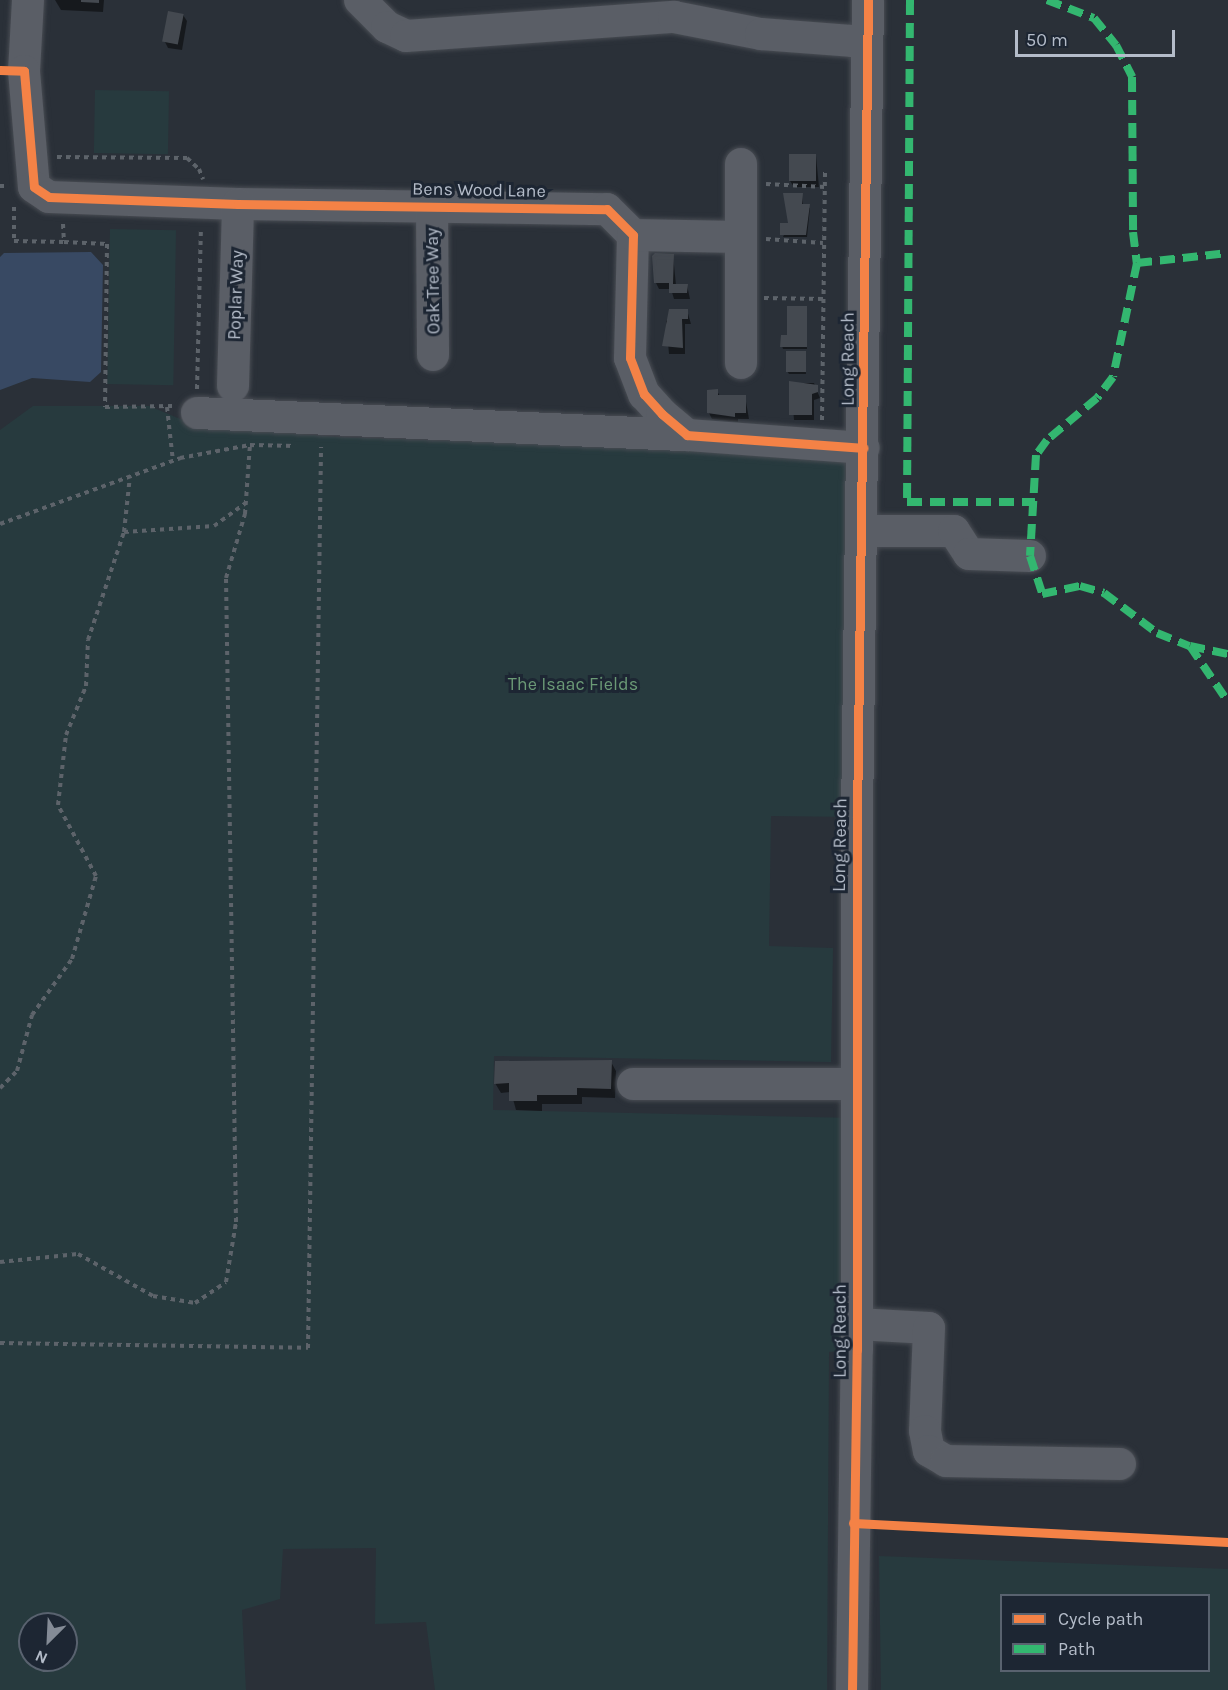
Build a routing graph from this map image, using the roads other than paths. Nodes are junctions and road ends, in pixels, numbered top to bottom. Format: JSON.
{"nodes":[{"id":1,"x":28,"y":0,"type":"edge"},
{"id":2,"x":360,"y":0,"type":"edge"},
{"id":3,"x":868,"y":0,"type":"edge"},
{"id":4,"x":865,"y":42,"type":"junction"},
{"id":5,"x":12,"y":70,"type":"edge"},
{"id":6,"x":741,"y":173,"type":"road end"},
{"id":7,"x":238,"y":204,"type":"junction"},
{"id":8,"x":432,"y":207,"type":"junction"},
{"id":9,"x":633,"y":235,"type":"junction"},
{"id":10,"x":740,"y":237,"type":"junction"},
{"id":11,"x":433,"y":355,"type":"dead end"},
{"id":12,"x":741,"y":363,"type":"dead end"},
{"id":13,"x":233,"y":386,"type":"dead end"},
{"id":14,"x":187,"y":408,"type":"road end"},
{"id":15,"x":687,"y":435,"type":"junction"},
{"id":16,"x":864,"y":448,"type":"junction"},
{"id":17,"x":863,"y":531,"type":"junction"},
{"id":18,"x":1030,"y":556,"type":"dead end"},
{"id":19,"x":855,"y":1083,"type":"junction"},
{"id":20,"x":633,"y":1084,"type":"dead end"},
{"id":21,"x":857,"y":1324,"type":"junction"},
{"id":22,"x":1120,"y":1464,"type":"dead end"},
{"id":23,"x":852,"y":1690,"type":"edge"}],
"edges":[{"from":1,"to":5,"type":"street","name":"Bens Wood Lane"},
{"from":2,"to":4,"type":"street"},
{"from":3,"to":4,"type":"street","name":"Long Reach"},
{"from":4,"to":16,"type":"street","name":"Long Reach"},
{"from":5,"to":7,"type":"street","name":"Bens Wood Lane"},
{"from":6,"to":10,"type":"street"},
{"from":7,"to":8,"type":"street","name":"Bens Wood Lane"},
{"from":7,"to":13,"type":"street","name":"Poplar Way"},
{"from":8,"to":9,"type":"street","name":"Bens Wood Lane"},
{"from":8,"to":11,"type":"street","name":"Oak Tree Way"},
{"from":9,"to":10,"type":"street"},
{"from":9,"to":15,"type":"street"},
{"from":10,"to":12,"type":"street"},
{"from":14,"to":15,"type":"street"},
{"from":15,"to":16,"type":"street"},
{"from":16,"to":17,"type":"street","name":"Long Reach"},
{"from":17,"to":18,"type":"street"},
{"from":17,"to":19,"type":"street","name":"Long Reach"},
{"from":19,"to":20,"type":"street"},
{"from":19,"to":21,"type":"street","name":"Long Reach"},
{"from":21,"to":22,"type":"street"},
{"from":21,"to":23,"type":"street","name":"Long Reach"}]}
